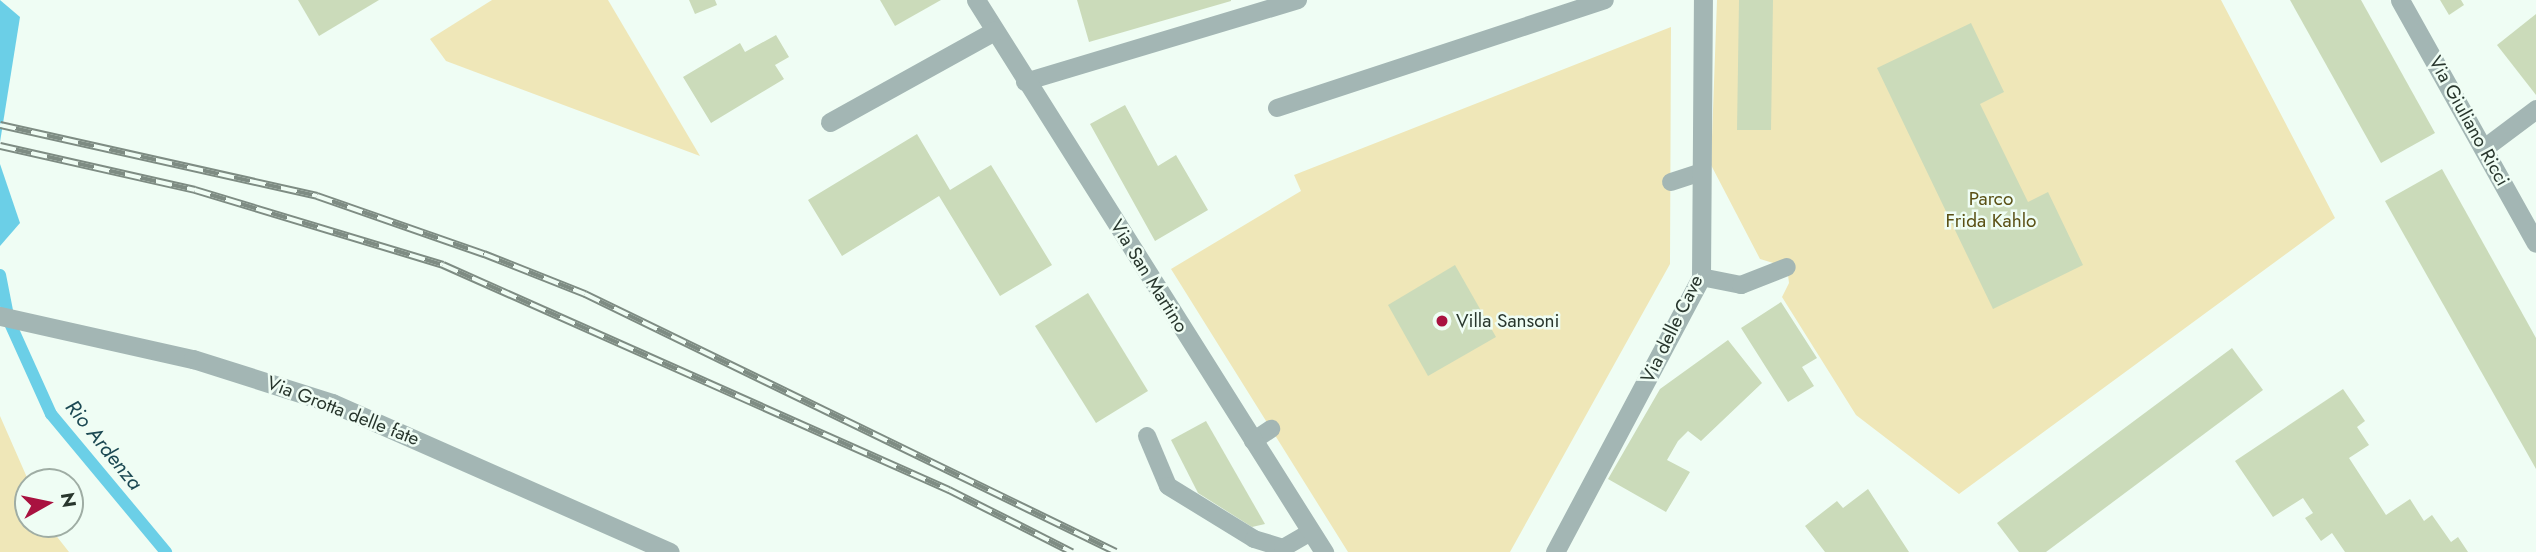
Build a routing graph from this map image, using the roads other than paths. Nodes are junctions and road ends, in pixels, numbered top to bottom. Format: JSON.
{"nodes":[{"id":1,"x":976,"y":0,"type":"edge"},
{"id":2,"x":1298,"y":0,"type":"edge"},
{"id":3,"x":1605,"y":0,"type":"edge"},
{"id":4,"x":1703,"y":0,"type":"edge"},
{"id":5,"x":2400,"y":0,"type":"edge"},
{"id":6,"x":994,"y":31,"type":"junction"},
{"id":7,"x":1025,"y":82,"type":"junction"},
{"id":8,"x":1277,"y":108,"type":"dead end"},
{"id":9,"x":2536,"y":110,"type":"edge"},
{"id":10,"x":830,"y":122,"type":"dead end"},
{"id":11,"x":2484,"y":148,"type":"junction"},
{"id":12,"x":1699,"y":173,"type":"junction"},
{"id":13,"x":1671,"y":182,"type":"dead end"},
{"id":14,"x":2536,"y":243,"type":"edge"},
{"id":15,"x":1787,"y":267,"type":"dead end"},
{"id":16,"x":1701,"y":277,"type":"junction"},
{"id":17,"x":0,"y":316,"type":"edge"},
{"id":18,"x":1271,"y":429,"type":"dead end"},
{"id":19,"x":1147,"y":436,"type":"dead end"},
{"id":20,"x":1253,"y":441,"type":"junction"},
{"id":21,"x":1311,"y":532,"type":"junction"},
{"id":22,"x":670,"y":552,"type":"edge"},
{"id":23,"x":1324,"y":552,"type":"edge"},
{"id":24,"x":1555,"y":552,"type":"edge"}],
"edges":[{"from":1,"to":6,"type":"street","name":"Via San Martino"},
{"from":2,"to":7,"type":"lane"},
{"from":3,"to":8,"type":"lane"},
{"from":4,"to":12,"type":"street","name":"Via delle Cave"},
{"from":5,"to":11,"type":"street","name":"Via Giuliano Ricci"},
{"from":6,"to":7,"type":"street","name":"Via San Martino"},
{"from":6,"to":10,"type":"street"},
{"from":7,"to":20,"type":"street","name":"Via San Martino"},
{"from":9,"to":11,"type":"street"},
{"from":11,"to":14,"type":"street","name":"Via Giuliano Ricci"},
{"from":12,"to":13,"type":"lane"},
{"from":12,"to":16,"type":"street","name":"Via delle Cave"},
{"from":15,"to":16,"type":"lane"},
{"from":16,"to":24,"type":"street","name":"Via delle Cave"},
{"from":17,"to":22,"type":"street","name":"Via Grotta delle fate"},
{"from":18,"to":20,"type":"lane"},
{"from":19,"to":21,"type":"lane"},
{"from":20,"to":21,"type":"street","name":"Via San Martino"},
{"from":21,"to":23,"type":"street","name":"Via San Martino"}]}
